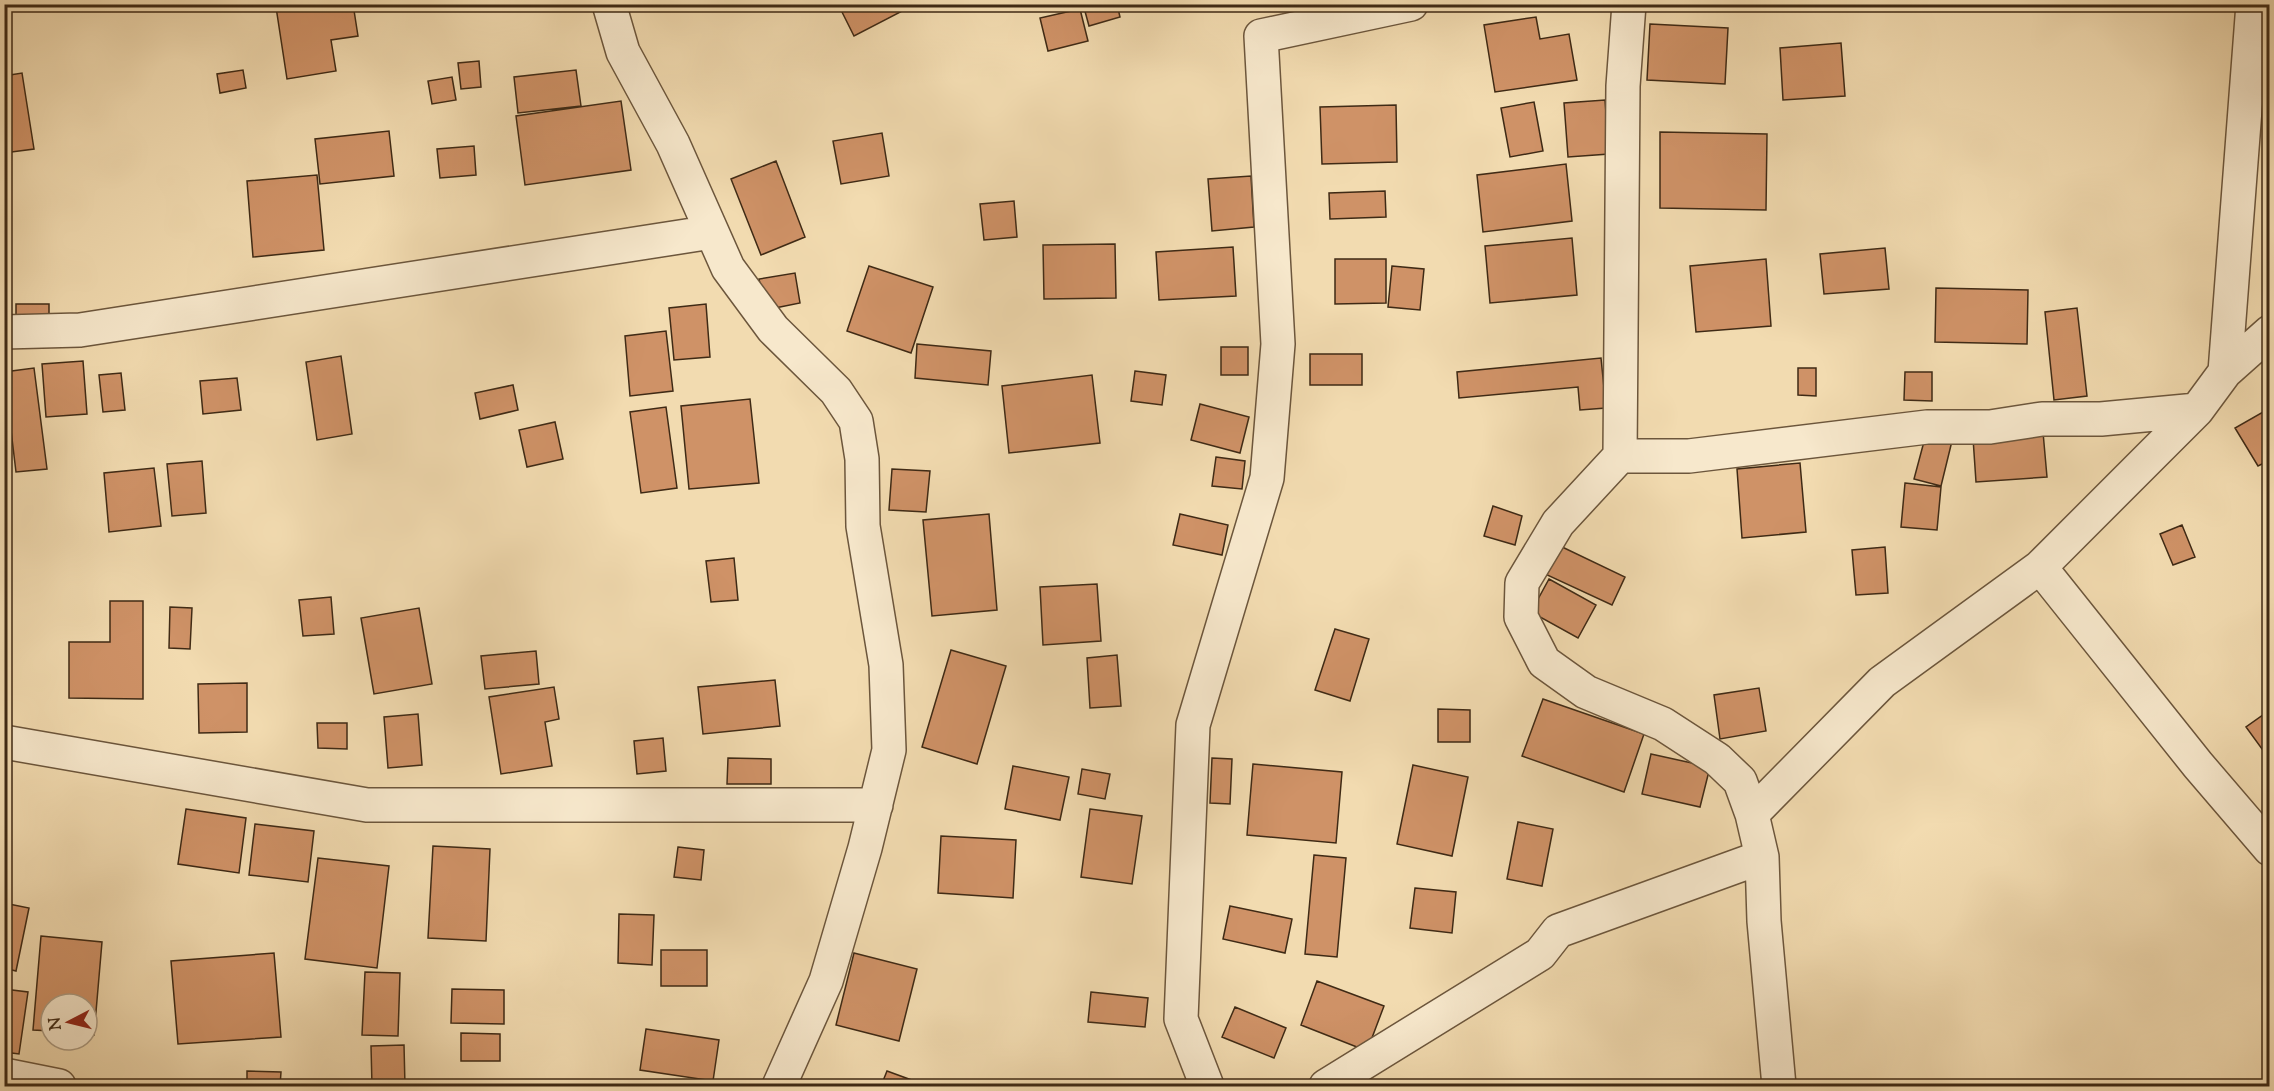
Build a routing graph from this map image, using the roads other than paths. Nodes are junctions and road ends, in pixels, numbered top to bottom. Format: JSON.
{"nodes":[{"id":1,"x":609,"y":4,"type":"edge"},
{"id":2,"x":1411,"y":4,"type":"edge"},
{"id":3,"x":1629,"y":4,"type":"edge"},
{"id":4,"x":2253,"y":4,"type":"edge"},
{"id":5,"x":712,"y":232,"type":"junction"},
{"id":6,"x":4,"y":332,"type":"edge"},
{"id":7,"x":2270,"y":332,"type":"edge"},
{"id":8,"x":2225,"y":372,"type":"junction"},
{"id":9,"x":2197,"y":410,"type":"junction"},
{"id":10,"x":1620,"y":456,"type":"junction"},
{"id":11,"x":2040,"y":567,"type":"junction"},
{"id":12,"x":4,"y":742,"type":"edge"},
{"id":13,"x":876,"y":805,"type":"junction"},
{"id":14,"x":1752,"y":814,"type":"junction"},
{"id":15,"x":2270,"y":849,"type":"edge"},
{"id":16,"x":1762,"y":857,"type":"junction"},
{"id":17,"x":4,"y":1075,"type":"edge"},
{"id":18,"x":59,"y":1086,"type":"edge"},
{"id":19,"x":779,"y":1086,"type":"edge"},
{"id":20,"x":1207,"y":1086,"type":"edge"},
{"id":21,"x":1326,"y":1086,"type":"edge"},
{"id":22,"x":1779,"y":1086,"type":"edge"}],
"edges":[{"from":1,"to":5,"type":"street"},
{"from":2,"to":20,"type":"street"},
{"from":3,"to":10,"type":"street"},
{"from":4,"to":8,"type":"street"},
{"from":5,"to":6,"type":"street"},
{"from":5,"to":13,"type":"street"},
{"from":7,"to":8,"type":"street"},
{"from":8,"to":9,"type":"street"},
{"from":9,"to":10,"type":"street"},
{"from":9,"to":11,"type":"street"},
{"from":10,"to":14,"type":"street"},
{"from":11,"to":14,"type":"street"},
{"from":11,"to":15,"type":"street"},
{"from":12,"to":13,"type":"street"},
{"from":13,"to":19,"type":"street"},
{"from":14,"to":16,"type":"street"},
{"from":16,"to":21,"type":"street"},
{"from":16,"to":22,"type":"street"},
{"from":17,"to":18,"type":"street"}]}
